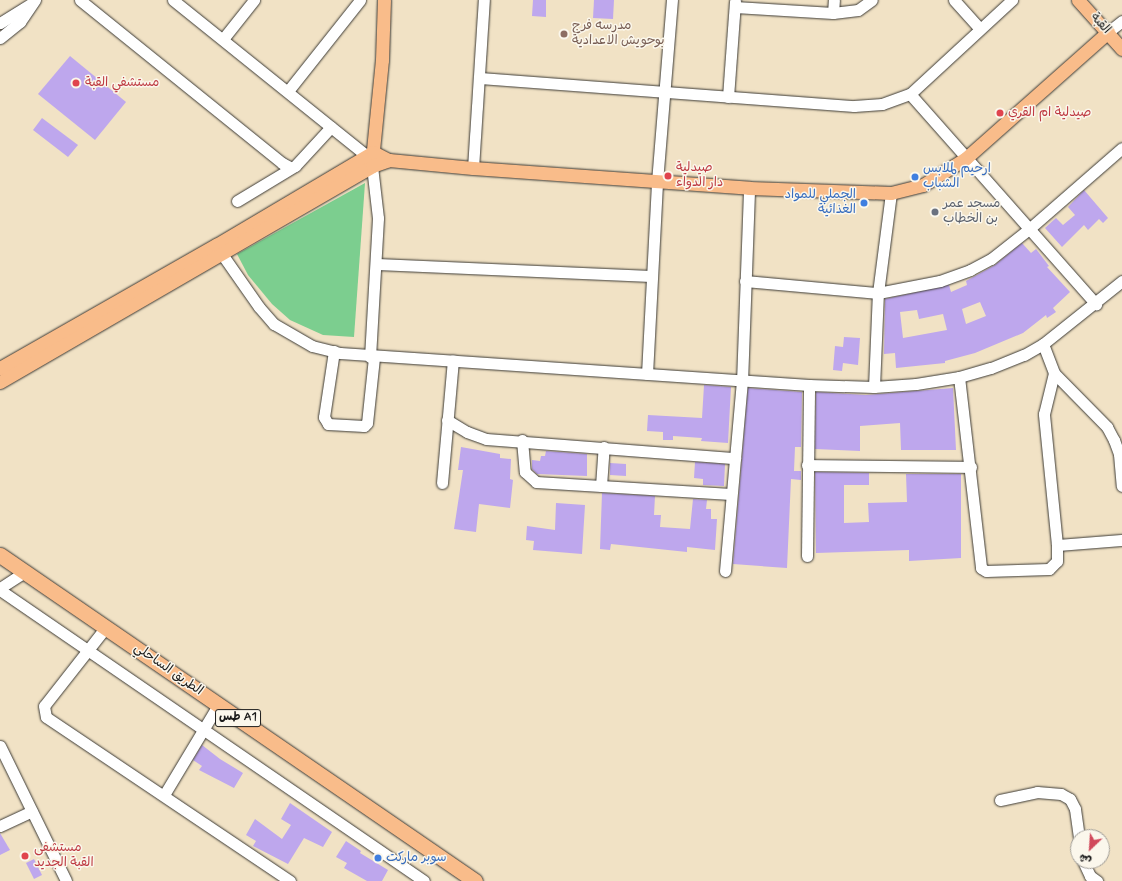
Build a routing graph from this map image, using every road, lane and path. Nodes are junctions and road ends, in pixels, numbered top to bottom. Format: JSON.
{"nodes":[{"id":1,"x":80,"y":0,"type":"edge"},
{"id":2,"x":173,"y":0,"type":"edge"},
{"id":3,"x":254,"y":0,"type":"edge"},
{"id":4,"x":360,"y":0,"type":"edge"},
{"id":5,"x":384,"y":0,"type":"edge"},
{"id":6,"x":484,"y":0,"type":"edge"},
{"id":7,"x":672,"y":0,"type":"edge"},
{"id":8,"x":834,"y":0,"type":"edge"},
{"id":9,"x":872,"y":0,"type":"edge"},
{"id":10,"x":954,"y":0,"type":"edge"},
{"id":11,"x":1012,"y":0,"type":"edge"},
{"id":12,"x":1078,"y":0,"type":"edge"},
{"id":13,"x":33,"y":2,"type":"edge"},
{"id":14,"x":735,"y":4,"type":"edge"},
{"id":15,"x":833,"y":13,"type":"junction"},
{"id":16,"x":1122,"y":21,"type":"edge"},
{"id":17,"x":0,"y":23,"type":"edge"},
{"id":18,"x":979,"y":28,"type":"junction"},
{"id":19,"x":1108,"y":32,"type":"junction"},
{"id":20,"x":0,"y":38,"type":"edge"},
{"id":21,"x":224,"y":39,"type":"junction"},
{"id":22,"x":1122,"y":49,"type":"edge"},
{"id":23,"x":480,"y":78,"type":"junction"},
{"id":24,"x":288,"y":91,"type":"junction"},
{"id":25,"x":664,"y":92,"type":"junction"},
{"id":26,"x":910,"y":94,"type":"junction"},
{"id":27,"x":728,"y":96,"type":"junction"},
{"id":28,"x":331,"y":127,"type":"junction"},
{"id":29,"x":1122,"y":148,"type":"edge"},
{"id":30,"x":370,"y":157,"type":"junction"},
{"id":31,"x":966,"y":158,"type":"junction"},
{"id":32,"x":290,"y":167,"type":"junction"},
{"id":33,"x":473,"y":168,"type":"junction"},
{"id":34,"x":657,"y":182,"type":"junction"},
{"id":35,"x":749,"y":188,"type":"junction"},
{"id":36,"x":891,"y":193,"type":"junction"},
{"id":37,"x":237,"y":201,"type":"dead end"},
{"id":38,"x":1029,"y":229,"type":"junction"},
{"id":39,"x":219,"y":249,"type":"junction"},
{"id":40,"x":377,"y":264,"type":"junction"},
{"id":41,"x":651,"y":276,"type":"junction"},
{"id":42,"x":745,"y":281,"type":"junction"},
{"id":43,"x":1120,"y":287,"type":"edge"},
{"id":44,"x":878,"y":293,"type":"junction"},
{"id":45,"x":1096,"y":304,"type":"junction"},
{"id":46,"x":1043,"y":344,"type":"junction"},
{"id":47,"x":334,"y":351,"type":"junction"},
{"id":48,"x":372,"y":357,"type":"junction"},
{"id":49,"x":452,"y":360,"type":"junction"},
{"id":50,"x":0,"y":368,"type":"edge"},
{"id":51,"x":1054,"y":373,"type":"junction"},
{"id":52,"x":647,"y":374,"type":"junction"},
{"id":53,"x":959,"y":377,"type":"junction"},
{"id":54,"x":0,"y":382,"type":"edge"},
{"id":55,"x":742,"y":382,"type":"junction"},
{"id":56,"x":809,"y":386,"type":"junction"},
{"id":57,"x":874,"y":387,"type":"junction"},
{"id":58,"x":447,"y":420,"type":"junction"},
{"id":59,"x":522,"y":440,"type":"junction"},
{"id":60,"x":604,"y":447,"type":"junction"},
{"id":61,"x":1120,"y":454,"type":"edge"},
{"id":62,"x":735,"y":458,"type":"junction"},
{"id":63,"x":807,"y":465,"type":"junction"},
{"id":64,"x":970,"y":467,"type":"junction"},
{"id":65,"x":442,"y":483,"type":"dead end"},
{"id":66,"x":601,"y":486,"type":"junction"},
{"id":67,"x":1122,"y":486,"type":"edge"},
{"id":68,"x":731,"y":494,"type":"junction"},
{"id":69,"x":1122,"y":540,"type":"edge"},
{"id":70,"x":1057,"y":545,"type":"junction"},
{"id":71,"x":0,"y":555,"type":"edge"},
{"id":72,"x":807,"y":556,"type":"dead end"},
{"id":73,"x":726,"y":571,"type":"dead end"},
{"id":74,"x":25,"y":572,"type":"junction"},
{"id":75,"x":0,"y":589,"type":"edge"},
{"id":76,"x":106,"y":628,"type":"junction"},
{"id":77,"x":88,"y":651,"type":"junction"},
{"id":78,"x":218,"y":705,"type":"junction"},
{"id":79,"x":202,"y":731,"type":"junction"},
{"id":80,"x":0,"y":746,"type":"edge"},
{"id":81,"x":164,"y":795,"type":"junction"},
{"id":82,"x":1000,"y":800,"type":"dead end"},
{"id":83,"x":32,"y":811,"type":"junction"},
{"id":84,"x":0,"y":826,"type":"edge"},
{"id":85,"x":1078,"y":829,"type":"edge"},
{"id":86,"x":1087,"y":869,"type":"edge"},
{"id":87,"x":66,"y":881,"type":"edge"},
{"id":88,"x":290,"y":881,"type":"edge"},
{"id":89,"x":424,"y":881,"type":"edge"},
{"id":90,"x":475,"y":881,"type":"edge"},
{"id":91,"x":1097,"y":881,"type":"edge"}],
"edges":[{"from":1,"to":32,"type":"street"},
{"from":2,"to":21,"type":"street"},
{"from":3,"to":21,"type":"street"},
{"from":4,"to":24,"type":"street"},
{"from":5,"to":30,"type":"main road"},
{"from":6,"to":23,"type":"street"},
{"from":7,"to":25,"type":"street"},
{"from":8,"to":15,"type":"street"},
{"from":9,"to":15,"type":"street"},
{"from":10,"to":18,"type":"street"},
{"from":11,"to":18,"type":"street"},
{"from":12,"to":19,"type":"main road","name":"القبة"},
{"from":13,"to":17,"type":"street"},
{"from":13,"to":20,"type":"street"},
{"from":14,"to":15,"type":"street"},
{"from":14,"to":27,"type":"street"},
{"from":16,"to":19,"type":"street"},
{"from":18,"to":26,"type":"street"},
{"from":19,"to":22,"type":"main road","name":"القبة"},
{"from":19,"to":31,"type":"main road"},
{"from":21,"to":24,"type":"street"},
{"from":23,"to":25,"type":"street"},
{"from":23,"to":33,"type":"street"},
{"from":24,"to":28,"type":"street"},
{"from":25,"to":27,"type":"street"},
{"from":25,"to":34,"type":"street"},
{"from":26,"to":27,"type":"street"},
{"from":26,"to":31,"type":"street"},
{"from":28,"to":30,"type":"street"},
{"from":28,"to":32,"type":"street"},
{"from":29,"to":38,"type":"street"},
{"from":30,"to":33,"type":"main road"},
{"from":30,"to":39,"type":"main road"},
{"from":30,"to":40,"type":"street"},
{"from":31,"to":36,"type":"main road"},
{"from":31,"to":38,"type":"street"},
{"from":32,"to":37,"type":"street"},
{"from":33,"to":34,"type":"main road"},
{"from":34,"to":35,"type":"main road"},
{"from":34,"to":41,"type":"street"},
{"from":35,"to":36,"type":"main road"},
{"from":35,"to":42,"type":"street"},
{"from":36,"to":44,"type":"street"},
{"from":38,"to":44,"type":"street"},
{"from":38,"to":45,"type":"street"},
{"from":39,"to":47,"type":"street"},
{"from":39,"to":50,"type":"main road"},
{"from":39,"to":54,"type":"main road"},
{"from":40,"to":41,"type":"street"},
{"from":40,"to":48,"type":"street"},
{"from":41,"to":52,"type":"street"},
{"from":42,"to":44,"type":"street"},
{"from":42,"to":55,"type":"street"},
{"from":43,"to":45,"type":"street"},
{"from":44,"to":57,"type":"street"},
{"from":45,"to":46,"type":"street"},
{"from":46,"to":51,"type":"street"},
{"from":46,"to":53,"type":"street"},
{"from":47,"to":48,"type":"street"},
{"from":47,"to":48,"type":"street"},
{"from":48,"to":49,"type":"street"},
{"from":49,"to":52,"type":"street"},
{"from":49,"to":58,"type":"street"},
{"from":51,"to":61,"type":"street"},
{"from":51,"to":70,"type":"street"},
{"from":52,"to":55,"type":"street"},
{"from":53,"to":57,"type":"street"},
{"from":53,"to":64,"type":"street"},
{"from":55,"to":56,"type":"street"},
{"from":55,"to":62,"type":"street"},
{"from":56,"to":57,"type":"street"},
{"from":56,"to":63,"type":"street"},
{"from":58,"to":59,"type":"street"},
{"from":58,"to":65,"type":"street"},
{"from":59,"to":60,"type":"street"},
{"from":59,"to":66,"type":"street"},
{"from":60,"to":62,"type":"street"},
{"from":60,"to":66,"type":"street"},
{"from":61,"to":67,"type":"street"},
{"from":62,"to":68,"type":"street"},
{"from":63,"to":64,"type":"street"},
{"from":63,"to":72,"type":"street"},
{"from":64,"to":70,"type":"street"},
{"from":66,"to":68,"type":"street"},
{"from":68,"to":73,"type":"street"},
{"from":69,"to":70,"type":"street"},
{"from":71,"to":74,"type":"highway","name":"الطريق الساحلي","number":"طس A1"},
{"from":74,"to":75,"type":"street"},
{"from":74,"to":76,"type":"highway","name":"الطريق الساحلي","number":"طس A1"},
{"from":75,"to":77,"type":"street"},
{"from":76,"to":77,"type":"street"},
{"from":76,"to":78,"type":"highway","name":"الطريق الساحلي","number":"طس A1"},
{"from":77,"to":79,"type":"street"},
{"from":77,"to":81,"type":"street"},
{"from":78,"to":79,"type":"street"},
{"from":78,"to":90,"type":"highway","name":"الطريق الساحلي","number":"طس A1"},
{"from":79,"to":81,"type":"street"},
{"from":79,"to":89,"type":"street"},
{"from":80,"to":83,"type":"street"},
{"from":81,"to":88,"type":"street"},
{"from":82,"to":85,"type":"street"},
{"from":83,"to":84,"type":"street"},
{"from":83,"to":87,"type":"street"},
{"from":86,"to":91,"type":"street"}]}
